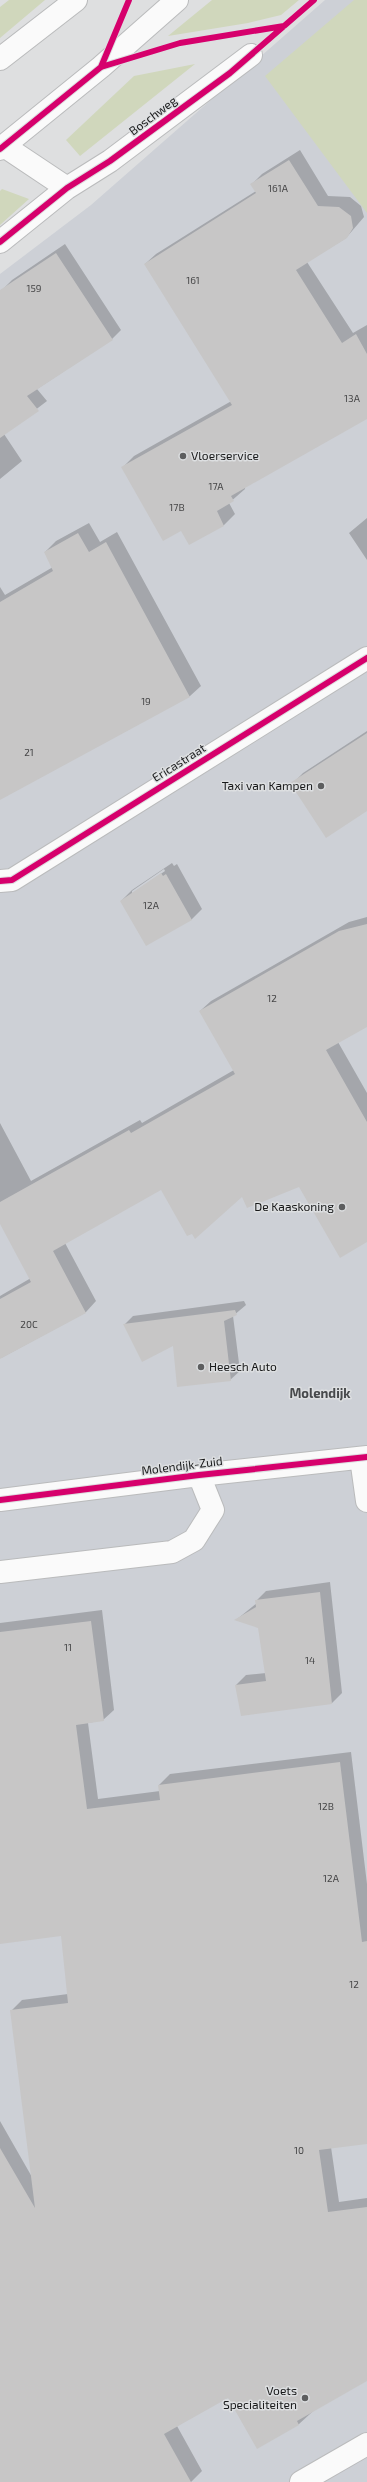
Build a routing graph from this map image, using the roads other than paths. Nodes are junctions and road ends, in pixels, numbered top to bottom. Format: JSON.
{"nodes":[{"id":1,"x":76,"y":0,"type":"edge"},
{"id":2,"x":177,"y":0,"type":"edge"},
{"id":3,"x":251,"y":55,"type":"dead end"},
{"id":4,"x":0,"y":59,"type":"edge"},
{"id":5,"x":2,"y":147,"type":"edge"},
{"id":6,"x":67,"y":188,"type":"junction"},
{"id":7,"x":0,"y":242,"type":"edge"},
{"id":8,"x":367,"y":658,"type":"edge"},
{"id":9,"x":0,"y":881,"type":"edge"},
{"id":10,"x":364,"y":1457,"type":"edge"},
{"id":11,"x":199,"y":1474,"type":"junction"},
{"id":12,"x":0,"y":1500,"type":"edge"},
{"id":13,"x":367,"y":1501,"type":"edge"},
{"id":14,"x":0,"y":1572,"type":"edge"},
{"id":15,"x":367,"y":2444,"type":"edge"},
{"id":16,"x":301,"y":2482,"type":"edge"}],
"edges":[{"from":1,"to":4,"type":"street"},
{"from":2,"to":5,"type":"street"},
{"from":3,"to":6,"type":"street","name":"Boschweg"},
{"from":5,"to":6,"type":"street"},
{"from":6,"to":7,"type":"street","name":"Boschweg"},
{"from":8,"to":9,"type":"street","name":"Ericastraat"},
{"from":10,"to":11,"type":"street","name":"Molendijk-Zuid"},
{"from":10,"to":13,"type":"street"},
{"from":11,"to":12,"type":"street","name":"Molendijk-Zuid"},
{"from":11,"to":14,"type":"street","name":"Molendijk-Zuid"},
{"from":15,"to":16,"type":"street"}]}
